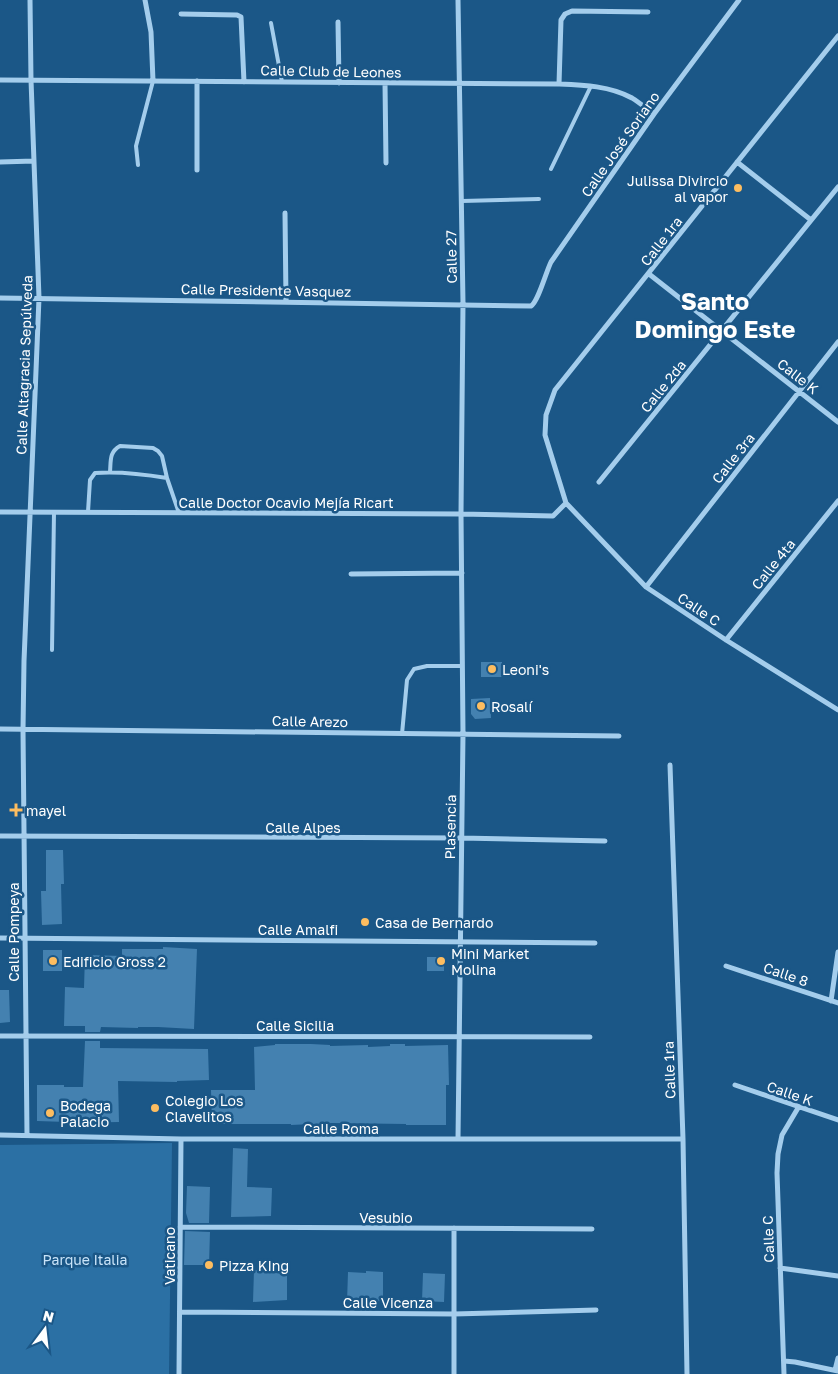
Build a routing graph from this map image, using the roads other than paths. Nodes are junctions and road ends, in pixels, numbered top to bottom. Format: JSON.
{"nodes":[{"id":1,"x":30,"y":0,"type":"edge"},
{"id":2,"x":145,"y":0,"type":"edge"},
{"id":3,"x":458,"y":0,"type":"edge"},
{"id":4,"x":739,"y":0,"type":"edge"},
{"id":5,"x":648,"y":12,"type":"dead end"},
{"id":6,"x":182,"y":14,"type":"dead end"},
{"id":7,"x":338,"y":22,"type":"dead end"},
{"id":8,"x":271,"y":23,"type":"dead end"},
{"id":9,"x":838,"y":36,"type":"edge"},
{"id":10,"x":0,"y":80,"type":"edge"},
{"id":11,"x":31,"y":80,"type":"junction"},
{"id":12,"x":153,"y":81,"type":"junction"},
{"id":13,"x":197,"y":81,"type":"junction"},
{"id":14,"x":244,"y":82,"type":"junction"},
{"id":15,"x":282,"y":82,"type":"junction"},
{"id":16,"x":339,"y":83,"type":"junction"},
{"id":17,"x":385,"y":83,"type":"junction"},
{"id":18,"x":459,"y":84,"type":"junction"},
{"id":19,"x":560,"y":84,"type":"junction"},
{"id":20,"x":591,"y":86,"type":"junction"},
{"id":21,"x":654,"y":114,"type":"junction"},
{"id":22,"x":34,"y":161,"type":"junction"},
{"id":23,"x":0,"y":162,"type":"edge"},
{"id":24,"x":737,"y":162,"type":"junction"},
{"id":25,"x":386,"y":163,"type":"dead end"},
{"id":26,"x":138,"y":165,"type":"dead end"},
{"id":27,"x":551,"y":169,"type":"dead end"},
{"id":28,"x":197,"y":170,"type":"dead end"},
{"id":29,"x":838,"y":187,"type":"edge"},
{"id":30,"x":539,"y":198,"type":"dead end"},
{"id":31,"x":462,"y":201,"type":"junction"},
{"id":32,"x":284,"y":213,"type":"dead end"},
{"id":33,"x":811,"y":220,"type":"junction"},
{"id":34,"x":649,"y":274,"type":"junction"},
{"id":35,"x":0,"y":298,"type":"edge"},
{"id":36,"x":39,"y":298,"type":"junction"},
{"id":37,"x":286,"y":301,"type":"junction"},
{"id":38,"x":463,"y":304,"type":"junction"},
{"id":39,"x":531,"y":306,"type":"joint"},
{"id":40,"x":722,"y":331,"type":"junction"},
{"id":41,"x":838,"y":342,"type":"edge"},
{"id":42,"x":799,"y":391,"type":"junction"},
{"id":43,"x":838,"y":422,"type":"edge"},
{"id":44,"x":110,"y":472,"type":"junction"},
{"id":45,"x":167,"y":478,"type":"junction"},
{"id":46,"x":599,"y":482,"type":"dead end"},
{"id":47,"x":838,"y":501,"type":"edge"},
{"id":48,"x":566,"y":503,"type":"junction"},
{"id":49,"x":0,"y":512,"type":"edge"},
{"id":50,"x":30,"y":512,"type":"junction"},
{"id":51,"x":54,"y":512,"type":"junction"},
{"id":52,"x":88,"y":512,"type":"junction"},
{"id":53,"x":179,"y":513,"type":"junction"},
{"id":54,"x":461,"y":514,"type":"junction"},
{"id":55,"x":462,"y":573,"type":"junction"},
{"id":56,"x":351,"y":574,"type":"dead end"},
{"id":57,"x":646,"y":587,"type":"junction"},
{"id":58,"x":726,"y":640,"type":"junction"},
{"id":59,"x":52,"y":650,"type":"dead end"},
{"id":60,"x":462,"y":666,"type":"junction"},
{"id":61,"x":838,"y":710,"type":"edge"},
{"id":62,"x":0,"y":729,"type":"edge"},
{"id":63,"x":23,"y":730,"type":"junction"},
{"id":64,"x":402,"y":734,"type":"junction"},
{"id":65,"x":462,"y":734,"type":"junction"},
{"id":66,"x":619,"y":736,"type":"dead end"},
{"id":67,"x":670,"y":765,"type":"dead end"},
{"id":68,"x":0,"y":836,"type":"edge"},
{"id":69,"x":24,"y":836,"type":"junction"},
{"id":70,"x":461,"y":838,"type":"junction"},
{"id":71,"x":605,"y":841,"type":"dead end"},
{"id":72,"x":0,"y":938,"type":"edge"},
{"id":73,"x":24,"y":938,"type":"junction"},
{"id":74,"x":460,"y":942,"type":"junction"},
{"id":75,"x":596,"y":943,"type":"dead end"},
{"id":76,"x":838,"y":952,"type":"edge"},
{"id":77,"x":726,"y":966,"type":"dead end"},
{"id":78,"x":831,"y":1001,"type":"junction"},
{"id":79,"x":838,"y":1003,"type":"edge"},
{"id":80,"x":0,"y":1036,"type":"edge"},
{"id":81,"x":25,"y":1036,"type":"junction"},
{"id":82,"x":459,"y":1037,"type":"junction"},
{"id":83,"x":590,"y":1037,"type":"dead end"},
{"id":84,"x":735,"y":1085,"type":"dead end"},
{"id":85,"x":798,"y":1108,"type":"junction"},
{"id":86,"x":838,"y":1120,"type":"edge"},
{"id":87,"x":0,"y":1135,"type":"edge"},
{"id":88,"x":27,"y":1135,"type":"junction"},
{"id":89,"x":181,"y":1139,"type":"junction"},
{"id":90,"x":458,"y":1139,"type":"junction"},
{"id":91,"x":682,"y":1139,"type":"junction"},
{"id":92,"x":180,"y":1226,"type":"junction"},
{"id":93,"x":454,"y":1228,"type":"junction"},
{"id":94,"x":592,"y":1229,"type":"dead end"},
{"id":95,"x":780,"y":1268,"type":"junction"},
{"id":96,"x":838,"y":1276,"type":"edge"},
{"id":97,"x":596,"y":1310,"type":"dead end"},
{"id":98,"x":180,"y":1312,"type":"junction"},
{"id":99,"x":454,"y":1314,"type":"junction"},
{"id":100,"x":838,"y":1358,"type":"edge"},
{"id":101,"x":784,"y":1361,"type":"junction"},
{"id":102,"x":836,"y":1371,"type":"edge"},
{"id":103,"x":179,"y":1374,"type":"edge"},
{"id":104,"x":454,"y":1374,"type":"edge"},
{"id":105,"x":687,"y":1374,"type":"edge"},
{"id":106,"x":784,"y":1374,"type":"edge"}],
"edges":[{"from":1,"to":11,"type":"street","name":"Calle Altagracia Sepúlveda"},
{"from":2,"to":12,"type":"street"},
{"from":3,"to":18,"type":"street","name":"Calle 27"},
{"from":4,"to":21,"type":"street","name":"Calle José Soriano"},
{"from":5,"to":19,"type":"street"},
{"from":6,"to":14,"type":"street"},
{"from":7,"to":16,"type":"street"},
{"from":8,"to":15,"type":"lane"},
{"from":9,"to":24,"type":"street","name":"Calle 1ra"},
{"from":10,"to":11,"type":"street","name":"Calle Club de Leones"},
{"from":11,"to":12,"type":"street","name":"Calle Club de Leones"},
{"from":11,"to":22,"type":"street","name":"Calle Altagracia Sepúlveda"},
{"from":12,"to":13,"type":"street","name":"Calle Club de Leones"},
{"from":12,"to":26,"type":"lane"},
{"from":13,"to":14,"type":"street","name":"Calle Club de Leones"},
{"from":13,"to":28,"type":"street"},
{"from":14,"to":15,"type":"street","name":"Calle Club de Leones"},
{"from":15,"to":16,"type":"street","name":"Calle Club de Leones"},
{"from":16,"to":17,"type":"street","name":"Calle Club de Leones"},
{"from":17,"to":18,"type":"street","name":"Calle Club de Leones"},
{"from":17,"to":25,"type":"street"},
{"from":18,"to":19,"type":"street","name":"Calle Club de Leones"},
{"from":18,"to":31,"type":"street","name":"Calle 27"},
{"from":19,"to":20,"type":"street","name":"Calle Club de Leones"},
{"from":20,"to":21,"type":"street","name":"Calle Club de Leones"},
{"from":20,"to":27,"type":"lane"},
{"from":21,"to":39,"type":"street","name":"Calle José Soriano"},
{"from":22,"to":23,"type":"street"},
{"from":22,"to":36,"type":"street","name":"Calle Altagracia Sepúlveda"},
{"from":24,"to":33,"type":"street"},
{"from":24,"to":34,"type":"street","name":"Calle 1ra"},
{"from":29,"to":33,"type":"street","name":"Calle 2da"},
{"from":30,"to":31,"type":"lane"},
{"from":31,"to":38,"type":"street","name":"Calle 27"},
{"from":32,"to":37,"type":"street"},
{"from":33,"to":40,"type":"street","name":"Calle 2da"},
{"from":34,"to":40,"type":"street","name":"Calle K"},
{"from":34,"to":48,"type":"street","name":"Calle 1ra"},
{"from":35,"to":36,"type":"street","name":"Calle Presidente Vasquez"},
{"from":36,"to":37,"type":"street","name":"Calle Presidente Vasquez"},
{"from":36,"to":50,"type":"street","name":"Calle Altagracia Sepúlveda"},
{"from":37,"to":38,"type":"street","name":"Calle Presidente Vasquez"},
{"from":38,"to":39,"type":"street","name":"Calle Presidente Vasquez"},
{"from":38,"to":54,"type":"street","name":"Calle 27"},
{"from":40,"to":42,"type":"street","name":"Calle K"},
{"from":40,"to":46,"type":"street","name":"Calle 2da"},
{"from":41,"to":42,"type":"street","name":"Calle 3ra"},
{"from":42,"to":43,"type":"street","name":"Calle K"},
{"from":42,"to":57,"type":"street","name":"Calle 3ra"},
{"from":44,"to":45,"type":"lane"},
{"from":44,"to":45,"type":"lane"},
{"from":44,"to":52,"type":"lane"},
{"from":45,"to":53,"type":"lane"},
{"from":47,"to":58,"type":"street","name":"Calle 4ta"},
{"from":48,"to":54,"type":"street","name":"Calle Doctor Ocavio Mejía Ricart"},
{"from":48,"to":57,"type":"street","name":"Calle C"},
{"from":49,"to":50,"type":"street","name":"Calle Doctor Ocavio Mejía Ricart"},
{"from":50,"to":51,"type":"street","name":"Calle Doctor Ocavio Mejía Ricart"},
{"from":50,"to":63,"type":"street","name":"Calle Altagracia Sepúlveda"},
{"from":51,"to":52,"type":"street","name":"Calle Doctor Ocavio Mejía Ricart"},
{"from":51,"to":59,"type":"lane"},
{"from":52,"to":53,"type":"street","name":"Calle Doctor Ocavio Mejía Ricart"},
{"from":53,"to":54,"type":"street","name":"Calle Doctor Ocavio Mejía Ricart"},
{"from":54,"to":55,"type":"street","name":"Plasencia"},
{"from":55,"to":56,"type":"street"},
{"from":55,"to":60,"type":"street","name":"Plasencia"},
{"from":57,"to":58,"type":"street","name":"Calle C"},
{"from":58,"to":61,"type":"street","name":"Calle C"},
{"from":60,"to":64,"type":"lane"},
{"from":60,"to":65,"type":"street","name":"Plasencia"},
{"from":62,"to":63,"type":"street","name":"Calle Arezo"},
{"from":63,"to":64,"type":"street","name":"Calle Arezo"},
{"from":63,"to":69,"type":"street","name":"Calle Pompeya"},
{"from":64,"to":65,"type":"street","name":"Calle Arezo"},
{"from":65,"to":66,"type":"street","name":"Calle Arezo"},
{"from":65,"to":70,"type":"street","name":"Plasencia"},
{"from":67,"to":91,"type":"street","name":"Calle 1ra"},
{"from":68,"to":69,"type":"street","name":"Calle Alpes"},
{"from":69,"to":70,"type":"street","name":"Calle Alpes"},
{"from":69,"to":73,"type":"street","name":"Calle Pompeya"},
{"from":70,"to":71,"type":"street","name":"Calle Alpes"},
{"from":70,"to":74,"type":"street","name":"Plasencia"},
{"from":72,"to":73,"type":"street","name":"Calle Amalfi"},
{"from":73,"to":74,"type":"street","name":"Calle Amalfi"},
{"from":73,"to":81,"type":"street","name":"Calle Pompeya"},
{"from":74,"to":75,"type":"street","name":"Calle Amalfi"},
{"from":74,"to":82,"type":"street","name":"Plasencia"},
{"from":76,"to":78,"type":"street"},
{"from":77,"to":78,"type":"street","name":"Calle 8"},
{"from":78,"to":79,"type":"street","name":"Calle 8"},
{"from":80,"to":81,"type":"street","name":"Calle Sicilia"},
{"from":81,"to":82,"type":"street","name":"Calle Sicilia"},
{"from":81,"to":88,"type":"street","name":"Calle Pompeya"},
{"from":82,"to":83,"type":"street","name":"Calle Sicilia"},
{"from":82,"to":90,"type":"street","name":"Plasencia"},
{"from":84,"to":85,"type":"street","name":"Calle K"},
{"from":85,"to":86,"type":"street","name":"Calle K"},
{"from":85,"to":95,"type":"street","name":"Calle C"},
{"from":87,"to":88,"type":"street","name":"Calle Roma"},
{"from":88,"to":89,"type":"street","name":"Calle Roma"},
{"from":89,"to":90,"type":"street","name":"Calle Roma"},
{"from":89,"to":92,"type":"street","name":"Vaticano"},
{"from":90,"to":91,"type":"street","name":"Calle Roma"},
{"from":91,"to":105,"type":"street","name":"Calle 1ra"},
{"from":92,"to":93,"type":"street","name":"Vesubio"},
{"from":92,"to":98,"type":"street","name":"Vaticano"},
{"from":93,"to":94,"type":"street","name":"Vesubio"},
{"from":93,"to":99,"type":"street"},
{"from":95,"to":96,"type":"street"},
{"from":95,"to":101,"type":"street","name":"Calle C"},
{"from":97,"to":99,"type":"street","name":"Calle Vicenza"},
{"from":98,"to":99,"type":"street","name":"Calle Vicenza"},
{"from":98,"to":103,"type":"street","name":"Vaticano"},
{"from":99,"to":104,"type":"street"},
{"from":100,"to":102,"type":"street"},
{"from":101,"to":102,"type":"street"},
{"from":101,"to":106,"type":"street","name":"Calle C"}]}
